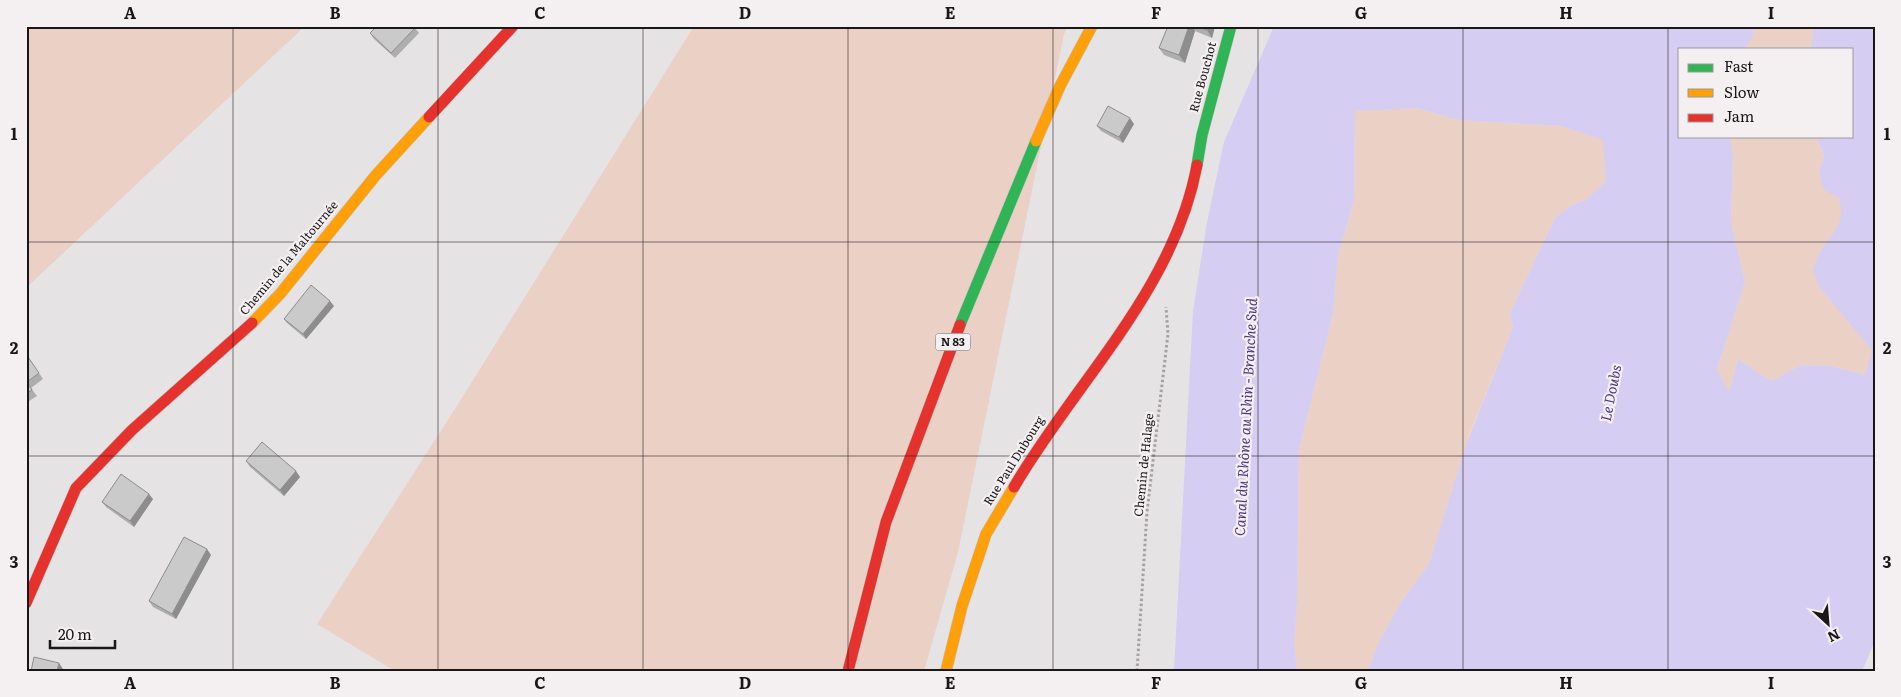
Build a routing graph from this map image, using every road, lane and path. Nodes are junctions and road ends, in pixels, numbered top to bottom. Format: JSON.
{"nodes":[{"id":1,"x":513,"y":26,"type":"edge"},
{"id":2,"x":1092,"y":26,"type":"edge"},
{"id":3,"x":1231,"y":26,"type":"edge"},
{"id":4,"x":1164,"y":261,"type":"joint"},
{"id":5,"x":1166,"y":298,"type":"dead end"},
{"id":6,"x":26,"y":603,"type":"edge"},
{"id":7,"x":848,"y":671,"type":"edge"},
{"id":8,"x":946,"y":671,"type":"edge"},
{"id":9,"x":1138,"y":671,"type":"edge"}],
"edges":[{"from":1,"to":6,"type":"street","name":"Chemin de la Maltournée"},
{"from":2,"to":7,"type":"street","number":"N 83"},
{"from":3,"to":4,"type":"street","name":"Rue Bouchot"},
{"from":4,"to":8,"type":"street","name":"Rue Paul Dubourg"},
{"from":5,"to":9,"type":"path","name":"Chemin de Halage"}]}
